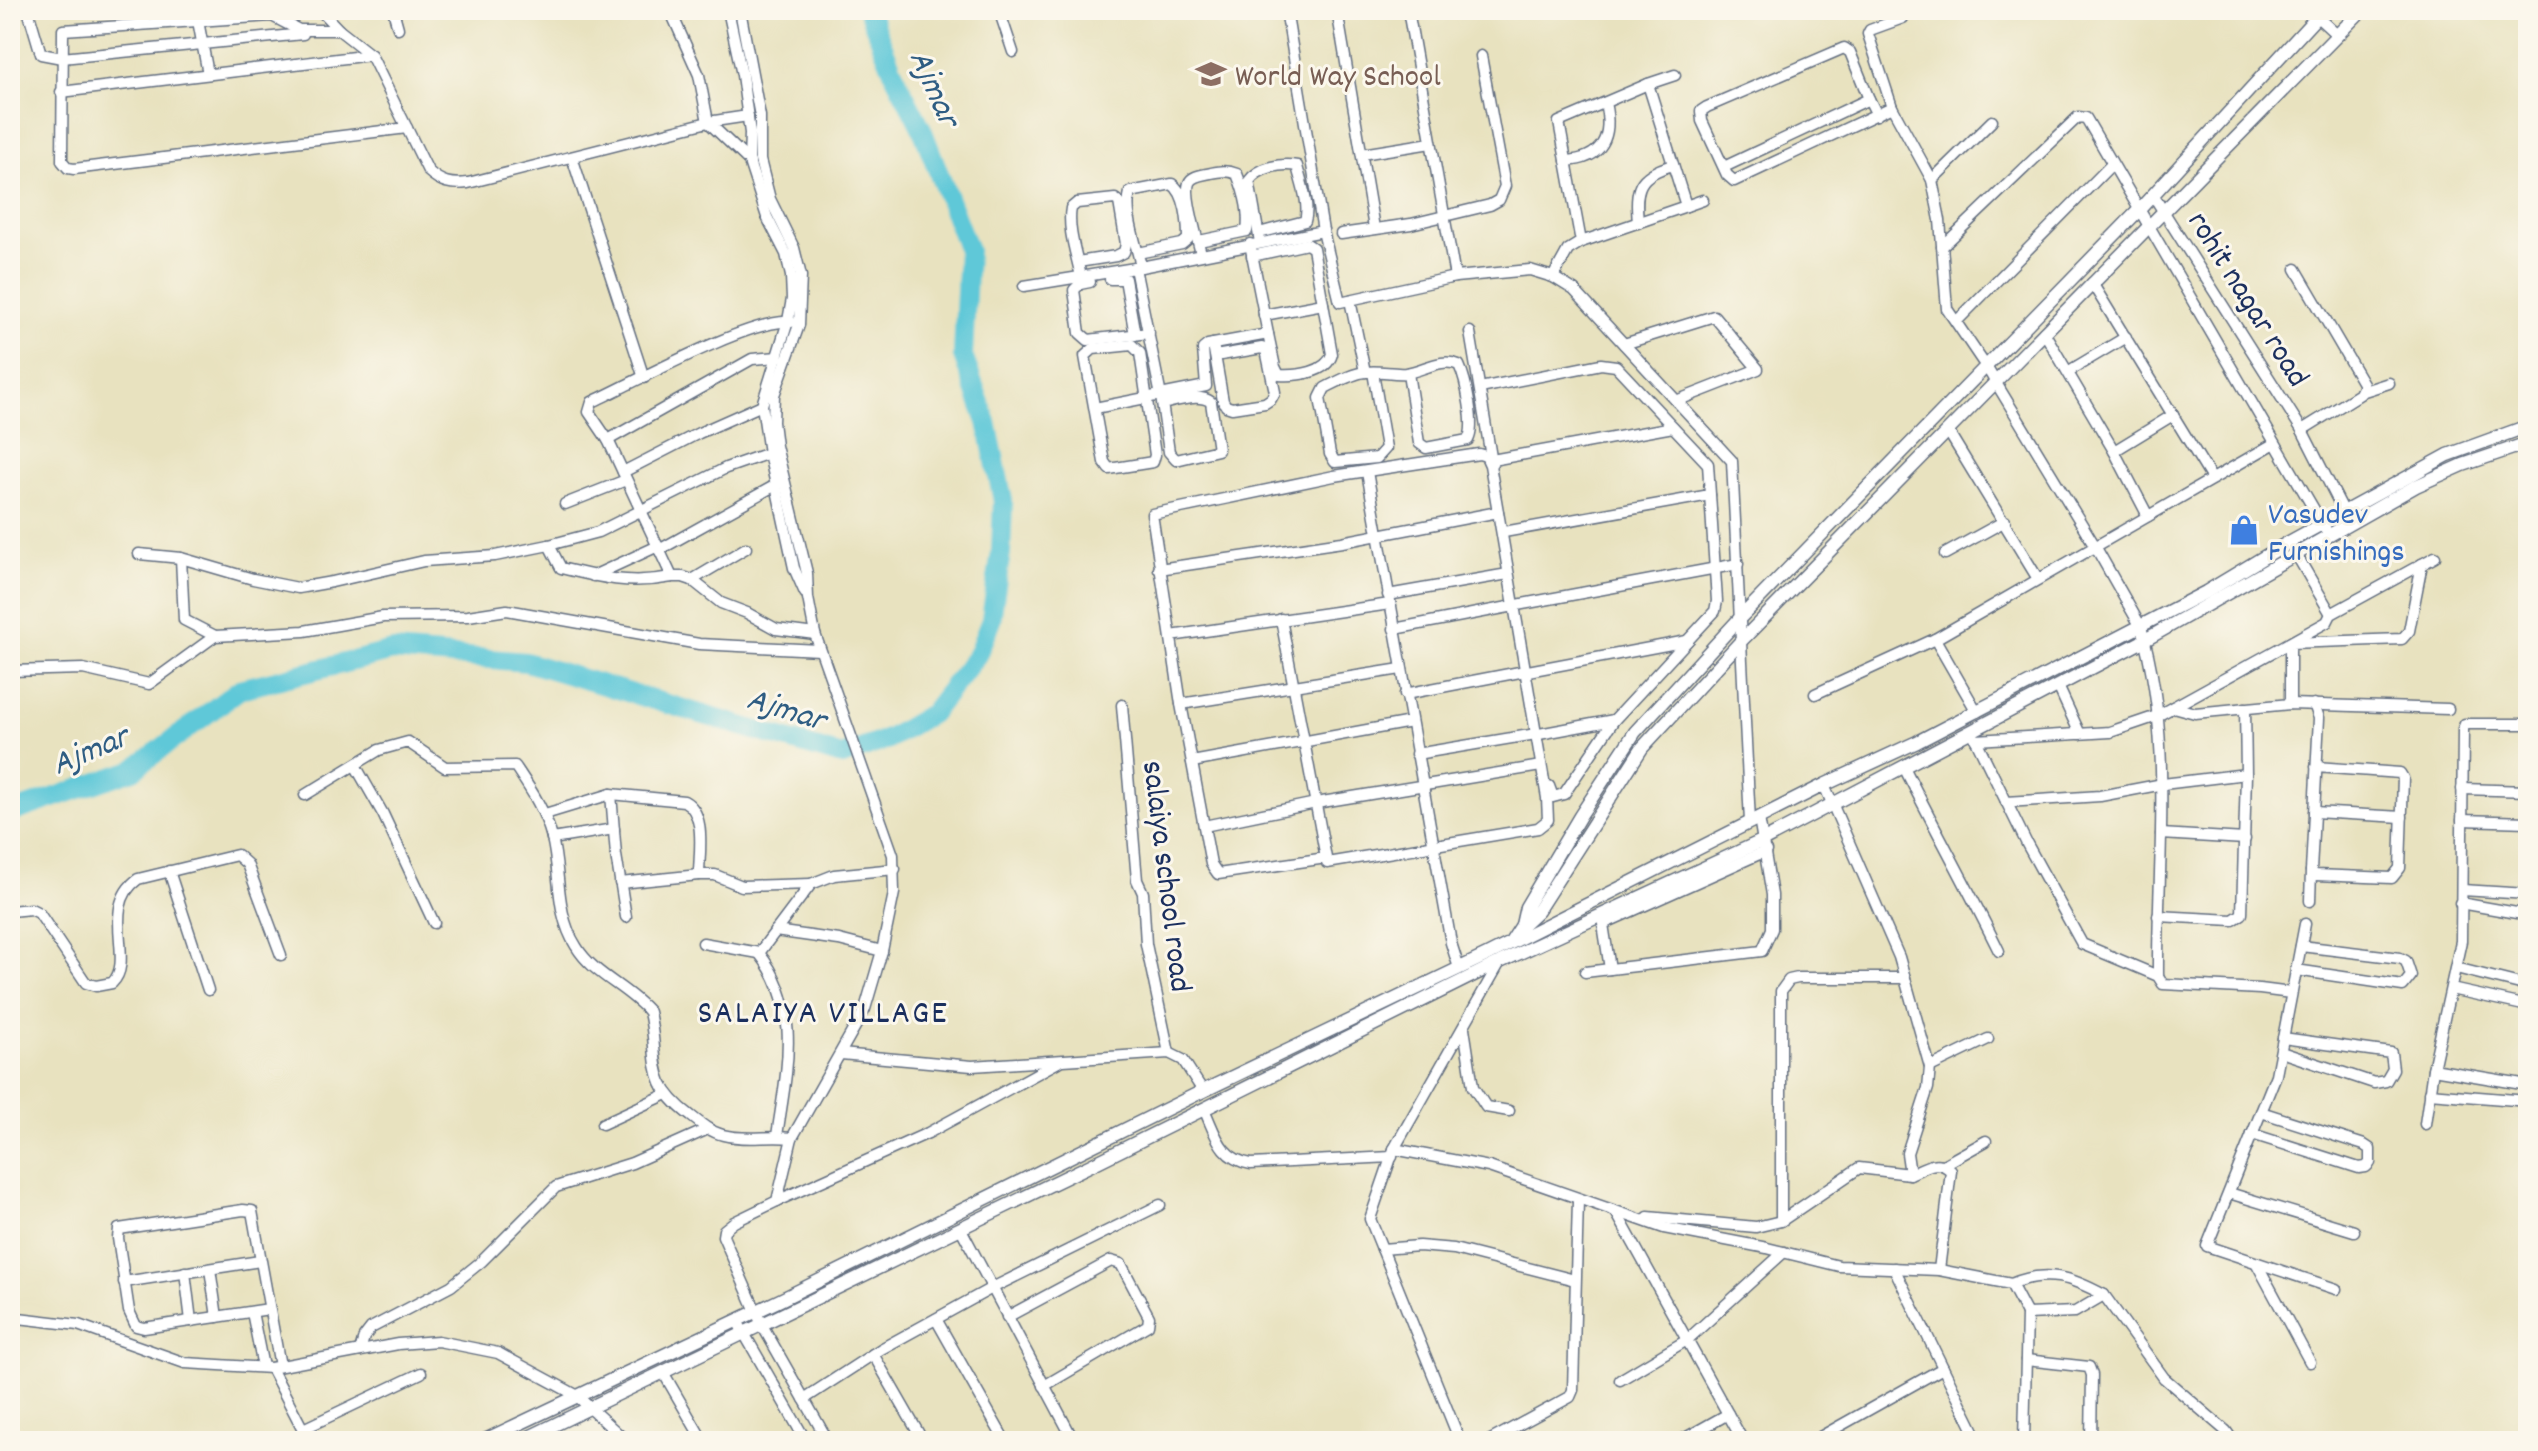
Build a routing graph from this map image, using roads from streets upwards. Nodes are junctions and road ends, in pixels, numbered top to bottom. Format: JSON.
{"nodes":[{"id":1,"x":28,"y":10,"type":"edge"},
{"id":2,"x":320,"y":10,"type":"edge"},
{"id":3,"x":393,"y":10,"type":"edge"},
{"id":4,"x":670,"y":10,"type":"edge"},
{"id":5,"x":728,"y":10,"type":"edge"},
{"id":6,"x":740,"y":10,"type":"edge"},
{"id":7,"x":999,"y":10,"type":"edge"},
{"id":8,"x":1286,"y":10,"type":"edge"},
{"id":9,"x":1337,"y":10,"type":"edge"},
{"id":10,"x":1408,"y":10,"type":"edge"},
{"id":11,"x":2362,"y":10,"type":"edge"},
{"id":12,"x":2316,"y":12,"type":"edge"},
{"id":13,"x":196,"y":15,"type":"edge"},
{"id":14,"x":1903,"y":18,"type":"dead end"},
{"id":15,"x":398,"y":28,"type":"dead end"},
{"id":16,"x":339,"y":30,"type":"junction"},
{"id":17,"x":2337,"y":35,"type":"junction"},
{"id":18,"x":202,"y":45,"type":"junction"},
{"id":19,"x":1864,"y":46,"type":"dead end"},
{"id":20,"x":1013,"y":52,"type":"dead end"},
{"id":21,"x":1850,"y":53,"type":"junction"},
{"id":22,"x":371,"y":55,"type":"junction"},
{"id":23,"x":1481,"y":56,"type":"dead end"},
{"id":24,"x":62,"y":58,"type":"junction"},
{"id":25,"x":208,"y":74,"type":"junction"},
{"id":26,"x":1675,"y":75,"type":"dead end"},
{"id":27,"x":1648,"y":84,"type":"junction"},
{"id":28,"x":61,"y":92,"type":"junction"},
{"id":29,"x":1869,"y":99,"type":"junction"},
{"id":30,"x":1605,"y":103,"type":"junction"},
{"id":31,"x":1892,"y":107,"type":"junction"},
{"id":32,"x":1877,"y":115,"type":"junction"},
{"id":33,"x":748,"y":116,"type":"junction"},
{"id":34,"x":1992,"y":121,"type":"dead end"},
{"id":35,"x":708,"y":122,"type":"junction"},
{"id":36,"x":407,"y":128,"type":"junction"},
{"id":37,"x":1431,"y":143,"type":"junction"},
{"id":38,"x":1362,"y":154,"type":"junction"},
{"id":39,"x":572,"y":157,"type":"junction"},
{"id":40,"x":754,"y":161,"type":"junction"},
{"id":41,"x":1566,"y":161,"type":"junction"},
{"id":42,"x":2112,"y":164,"type":"junction"},
{"id":43,"x":1673,"y":165,"type":"junction"},
{"id":44,"x":1724,"y":167,"type":"junction"},
{"id":45,"x":1932,"y":180,"type":"junction"},
{"id":46,"x":2153,"y":195,"type":"junction"},
{"id":47,"x":1703,"y":200,"type":"dead end"},
{"id":48,"x":1686,"y":206,"type":"junction"},
{"id":49,"x":2139,"y":210,"type":"junction"},
{"id":50,"x":2165,"y":210,"type":"junction"},
{"id":51,"x":1444,"y":215,"type":"junction"},
{"id":52,"x":1638,"y":223,"type":"junction"},
{"id":53,"x":2149,"y":227,"type":"junction"},
{"id":54,"x":1374,"y":228,"type":"junction"},
{"id":55,"x":1323,"y":231,"type":"junction"},
{"id":56,"x":1341,"y":234,"type":"dead end"},
{"id":57,"x":1256,"y":240,"type":"junction"},
{"id":58,"x":1199,"y":241,"type":"junction"},
{"id":59,"x":1581,"y":242,"type":"junction"},
{"id":60,"x":1942,"y":247,"type":"junction"},
{"id":61,"x":1138,"y":253,"type":"junction"},
{"id":62,"x":1201,"y":254,"type":"junction"},
{"id":63,"x":1252,"y":256,"type":"junction"},
{"id":64,"x":1078,"y":262,"type":"junction"},
{"id":65,"x":1138,"y":268,"type":"junction"},
{"id":66,"x":2296,"y":269,"type":"dead end"},
{"id":67,"x":1081,"y":277,"type":"junction"},
{"id":68,"x":1455,"y":277,"type":"junction"},
{"id":69,"x":1553,"y":277,"type":"junction"},
{"id":70,"x":2092,"y":283,"type":"junction"},
{"id":71,"x":1024,"y":286,"type":"dead end"},
{"id":72,"x":1350,"y":300,"type":"junction"},
{"id":73,"x":1323,"y":304,"type":"junction"},
{"id":74,"x":1264,"y":315,"type":"junction"},
{"id":75,"x":1956,"y":322,"type":"junction"},
{"id":76,"x":794,"y":323,"type":"junction"},
{"id":77,"x":1470,"y":332,"type":"dead end"},
{"id":78,"x":2044,"y":332,"type":"junction"},
{"id":79,"x":1149,"y":333,"type":"junction"},
{"id":80,"x":1268,"y":334,"type":"junction"},
{"id":81,"x":1135,"y":335,"type":"junction"},
{"id":82,"x":2126,"y":337,"type":"junction"},
{"id":83,"x":1624,"y":344,"type":"junction"},
{"id":84,"x":1214,"y":350,"type":"junction"},
{"id":85,"x":778,"y":357,"type":"junction"},
{"id":86,"x":1987,"y":368,"type":"junction"},
{"id":87,"x":2069,"y":371,"type":"junction"},
{"id":88,"x":1369,"y":372,"type":"junction"},
{"id":89,"x":1408,"y":373,"type":"junction"},
{"id":90,"x":644,"y":378,"type":"junction"},
{"id":91,"x":1995,"y":382,"type":"junction"},
{"id":92,"x":2389,"y":383,"type":"dead end"},
{"id":93,"x":1480,"y":388,"type":"junction"},
{"id":94,"x":2361,"y":392,"type":"junction"},
{"id":95,"x":1148,"y":399,"type":"junction"},
{"id":96,"x":1162,"y":400,"type":"junction"},
{"id":97,"x":1676,"y":401,"type":"junction"},
{"id":98,"x":762,"y":405,"type":"junction"},
{"id":99,"x":1095,"y":408,"type":"junction"},
{"id":100,"x":2173,"y":415,"type":"junction"},
{"id":101,"x":2528,"y":426,"type":"edge"},
{"id":102,"x":1673,"y":427,"type":"junction"},
{"id":103,"x":2302,"y":430,"type":"junction"},
{"id":104,"x":1948,"y":431,"type":"junction"},
{"id":105,"x":608,"y":440,"type":"junction"},
{"id":106,"x":2275,"y":443,"type":"junction"},
{"id":107,"x":2528,"y":443,"type":"edge"},
{"id":108,"x":2114,"y":451,"type":"junction"},
{"id":109,"x":769,"y":453,"type":"junction"},
{"id":110,"x":1492,"y":460,"type":"junction"},
{"id":111,"x":1367,"y":472,"type":"junction"},
{"id":112,"x":625,"y":476,"type":"junction"},
{"id":113,"x":2212,"y":479,"type":"junction"},
{"id":114,"x":776,"y":485,"type":"junction"},
{"id":115,"x":1710,"y":495,"type":"junction"},
{"id":116,"x":565,"y":504,"type":"dead end"},
{"id":117,"x":641,"y":512,"type":"junction"},
{"id":118,"x":1498,"y":512,"type":"junction"},
{"id":119,"x":2148,"y":516,"type":"junction"},
{"id":120,"x":2347,"y":518,"type":"junction"},
{"id":121,"x":2005,"y":521,"type":"junction"},
{"id":122,"x":2326,"y":530,"type":"junction"},
{"id":123,"x":1504,"y":532,"type":"junction"},
{"id":124,"x":1378,"y":535,"type":"junction"},
{"id":125,"x":549,"y":545,"type":"junction"},
{"id":126,"x":2095,"y":546,"type":"junction"},
{"id":127,"x":658,"y":548,"type":"junction"},
{"id":128,"x":746,"y":548,"type":"dead end"},
{"id":129,"x":139,"y":554,"type":"dead end"},
{"id":130,"x":1945,"y":554,"type":"dead end"},
{"id":131,"x":2296,"y":554,"type":"junction"},
{"id":132,"x":2435,"y":557,"type":"dead end"},
{"id":133,"x":181,"y":558,"type":"junction"},
{"id":134,"x":1738,"y":564,"type":"junction"},
{"id":135,"x":2422,"y":564,"type":"junction"},
{"id":136,"x":1715,"y":568,"type":"junction"},
{"id":137,"x":1159,"y":569,"type":"junction"},
{"id":138,"x":1508,"y":574,"type":"junction"},
{"id":139,"x":593,"y":576,"type":"junction"},
{"id":140,"x":672,"y":577,"type":"junction"},
{"id":141,"x":2038,"y":579,"type":"junction"},
{"id":142,"x":692,"y":580,"type":"junction"},
{"id":143,"x":808,"y":598,"type":"junction"},
{"id":144,"x":1389,"y":599,"type":"junction"},
{"id":145,"x":1515,"y":605,"type":"junction"},
{"id":146,"x":2331,"y":614,"type":"junction"},
{"id":147,"x":1741,"y":617,"type":"junction"},
{"id":148,"x":1281,"y":619,"type":"junction"},
{"id":149,"x":2141,"y":627,"type":"junction"},
{"id":150,"x":1394,"y":629,"type":"junction"},
{"id":151,"x":815,"y":634,"type":"junction"},
{"id":152,"x":215,"y":636,"type":"junction"},
{"id":153,"x":1171,"y":636,"type":"junction"},
{"id":154,"x":1935,"y":639,"type":"junction"},
{"id":155,"x":1742,"y":640,"type":"junction"},
{"id":156,"x":2145,"y":640,"type":"junction"},
{"id":157,"x":1687,"y":641,"type":"junction"},
{"id":158,"x":2290,"y":643,"type":"junction"},
{"id":159,"x":820,"y":650,"type":"junction"},
{"id":160,"x":1401,"y":669,"type":"junction"},
{"id":161,"x":10,"y":671,"type":"edge"},
{"id":162,"x":1526,"y":671,"type":"junction"},
{"id":163,"x":2058,"y":686,"type":"junction"},
{"id":164,"x":1292,"y":688,"type":"junction"},
{"id":165,"x":1405,"y":694,"type":"junction"},
{"id":166,"x":1815,"y":694,"type":"dead end"},
{"id":167,"x":1181,"y":704,"type":"junction"},
{"id":168,"x":2290,"y":704,"type":"junction"},
{"id":169,"x":2314,"y":704,"type":"junction"},
{"id":170,"x":1122,"y":705,"type":"dead end"},
{"id":171,"x":2173,"y":707,"type":"junction"},
{"id":172,"x":2245,"y":708,"type":"junction"},
{"id":173,"x":2448,"y":709,"type":"dead end"},
{"id":174,"x":1977,"y":712,"type":"junction"},
{"id":175,"x":2157,"y":716,"type":"junction"},
{"id":176,"x":1614,"y":720,"type":"junction"},
{"id":177,"x":1411,"y":722,"type":"junction"},
{"id":178,"x":2528,"y":724,"type":"edge"},
{"id":179,"x":1538,"y":734,"type":"junction"},
{"id":180,"x":2080,"y":734,"type":"junction"},
{"id":181,"x":1974,"y":736,"type":"junction"},
{"id":182,"x":1302,"y":740,"type":"junction"},
{"id":183,"x":1416,"y":754,"type":"junction"},
{"id":184,"x":1192,"y":762,"type":"junction"},
{"id":185,"x":355,"y":765,"type":"junction"},
{"id":186,"x":1541,"y":766,"type":"junction"},
{"id":187,"x":1904,"y":767,"type":"junction"},
{"id":188,"x":2316,"y":767,"type":"junction"},
{"id":189,"x":2246,"y":774,"type":"junction"},
{"id":190,"x":2163,"y":784,"type":"junction"},
{"id":191,"x":1824,"y":785,"type":"junction"},
{"id":192,"x":1422,"y":787,"type":"junction"},
{"id":193,"x":2462,"y":789,"type":"junction"},
{"id":194,"x":2528,"y":791,"type":"edge"},
{"id":195,"x":611,"y":794,"type":"junction"},
{"id":196,"x":305,"y":795,"type":"dead end"},
{"id":197,"x":2006,"y":802,"type":"junction"},
{"id":198,"x":1315,"y":803,"type":"junction"},
{"id":199,"x":1832,"y":804,"type":"junction"},
{"id":200,"x":2314,"y":812,"type":"junction"},
{"id":201,"x":545,"y":814,"type":"junction"},
{"id":202,"x":2402,"y":817,"type":"junction"},
{"id":203,"x":1755,"y":820,"type":"junction"},
{"id":204,"x":2462,"y":820,"type":"junction"},
{"id":205,"x":2528,"y":822,"type":"edge"},
{"id":206,"x":1204,"y":826,"type":"junction"},
{"id":207,"x":614,"y":829,"type":"junction"},
{"id":208,"x":2161,"y":834,"type":"junction"},
{"id":209,"x":552,"y":839,"type":"junction"},
{"id":210,"x":2245,"y":839,"type":"junction"},
{"id":211,"x":1435,"y":845,"type":"junction"},
{"id":212,"x":1765,"y":845,"type":"junction"},
{"id":213,"x":1326,"y":858,"type":"junction"},
{"id":214,"x":895,"y":869,"type":"junction"},
{"id":215,"x":169,"y":871,"type":"junction"},
{"id":216,"x":2311,"y":871,"type":"junction"},
{"id":217,"x":699,"y":875,"type":"junction"},
{"id":218,"x":620,"y":883,"type":"junction"},
{"id":219,"x":811,"y":884,"type":"junction"},
{"id":220,"x":2462,"y":890,"type":"junction"},
{"id":221,"x":2528,"y":894,"type":"edge"},
{"id":222,"x":2310,"y":901,"type":"dead end"},
{"id":223,"x":2460,"y":903,"type":"junction"},
{"id":224,"x":10,"y":911,"type":"edge"},
{"id":225,"x":2528,"y":915,"type":"edge"},
{"id":226,"x":2158,"y":916,"type":"junction"},
{"id":227,"x":626,"y":917,"type":"dead end"},
{"id":228,"x":434,"y":923,"type":"dead end"},
{"id":229,"x":2305,"y":924,"type":"dead end"},
{"id":230,"x":1522,"y":925,"type":"junction"},
{"id":231,"x":775,"y":931,"type":"junction"},
{"id":232,"x":1511,"y":941,"type":"junction"},
{"id":233,"x":703,"y":943,"type":"dead end"},
{"id":234,"x":2301,"y":946,"type":"junction"},
{"id":235,"x":882,"y":951,"type":"junction"},
{"id":236,"x":1999,"y":951,"type":"dead end"},
{"id":237,"x":759,"y":953,"type":"junction"},
{"id":238,"x":281,"y":955,"type":"dead end"},
{"id":239,"x":1500,"y":962,"type":"junction"},
{"id":240,"x":1459,"y":968,"type":"junction"},
{"id":241,"x":2456,"y":968,"type":"junction"},
{"id":242,"x":1610,"y":969,"type":"junction"},
{"id":243,"x":2296,"y":970,"type":"junction"},
{"id":244,"x":1585,"y":972,"type":"dead end"},
{"id":245,"x":2158,"y":976,"type":"junction"},
{"id":246,"x":1905,"y":978,"type":"junction"},
{"id":247,"x":2528,"y":986,"type":"edge"},
{"id":248,"x":2451,"y":989,"type":"junction"},
{"id":249,"x":208,"y":990,"type":"dead end"},
{"id":250,"x":2291,"y":993,"type":"junction"},
{"id":251,"x":2528,"y":1006,"type":"edge"},
{"id":252,"x":1464,"y":1028,"type":"junction"},
{"id":253,"x":2283,"y":1038,"type":"junction"},
{"id":254,"x":1988,"y":1039,"type":"dead end"},
{"id":255,"x":2281,"y":1052,"type":"junction"},
{"id":256,"x":1169,"y":1053,"type":"junction"},
{"id":257,"x":841,"y":1054,"type":"junction"},
{"id":258,"x":1064,"y":1060,"type":"junction"},
{"id":259,"x":1930,"y":1067,"type":"junction"},
{"id":260,"x":2433,"y":1069,"type":"junction"},
{"id":261,"x":2528,"y":1085,"type":"edge"},
{"id":262,"x":1203,"y":1091,"type":"junction"},
{"id":263,"x":2429,"y":1093,"type":"junction"},
{"id":264,"x":667,"y":1094,"type":"junction"},
{"id":265,"x":2528,"y":1101,"type":"edge"},
{"id":266,"x":1180,"y":1103,"type":"junction"},
{"id":267,"x":1204,"y":1109,"type":"junction"},
{"id":268,"x":1509,"y":1111,"type":"dead end"},
{"id":269,"x":2261,"y":1112,"type":"junction"},
{"id":270,"x":1187,"y":1118,"type":"junction"},
{"id":271,"x":602,"y":1124,"type":"dead end"},
{"id":272,"x":2425,"y":1124,"type":"dead end"},
{"id":273,"x":708,"y":1129,"type":"junction"},
{"id":274,"x":2252,"y":1134,"type":"junction"},
{"id":275,"x":777,"y":1136,"type":"junction"},
{"id":276,"x":792,"y":1138,"type":"junction"},
{"id":277,"x":1986,"y":1141,"type":"dead end"},
{"id":278,"x":1393,"y":1153,"type":"junction"},
{"id":279,"x":1945,"y":1164,"type":"junction"},
{"id":280,"x":1910,"y":1174,"type":"junction"},
{"id":281,"x":2229,"y":1193,"type":"junction"},
{"id":282,"x":1578,"y":1200,"type":"junction"},
{"id":283,"x":777,"y":1201,"type":"junction"},
{"id":284,"x":1160,"y":1205,"type":"dead end"},
{"id":285,"x":1616,"y":1212,"type":"junction"},
{"id":286,"x":1648,"y":1217,"type":"dead end"},
{"id":287,"x":1781,"y":1221,"type":"junction"},
{"id":288,"x":961,"y":1229,"type":"junction"},
{"id":289,"x":2354,"y":1231,"type":"dead end"},
{"id":290,"x":1382,"y":1249,"type":"junction"},
{"id":291,"x":1784,"y":1252,"type":"junction"},
{"id":292,"x":260,"y":1261,"type":"junction"},
{"id":293,"x":2257,"y":1264,"type":"junction"},
{"id":294,"x":1894,"y":1268,"type":"junction"},
{"id":295,"x":210,"y":1269,"type":"junction"},
{"id":296,"x":1939,"y":1270,"type":"junction"},
{"id":297,"x":185,"y":1272,"type":"junction"},
{"id":298,"x":1575,"y":1280,"type":"junction"},
{"id":299,"x":124,"y":1282,"type":"junction"},
{"id":300,"x":2011,"y":1284,"type":"junction"},
{"id":301,"x":992,"y":1288,"type":"junction"},
{"id":302,"x":2336,"y":1289,"type":"dead end"},
{"id":303,"x":2104,"y":1295,"type":"junction"},
{"id":304,"x":269,"y":1309,"type":"junction"},
{"id":305,"x":252,"y":1312,"type":"junction"},
{"id":306,"x":756,"y":1312,"type":"junction"},
{"id":307,"x":2027,"y":1314,"type":"junction"},
{"id":308,"x":10,"y":1317,"type":"edge"},
{"id":309,"x":217,"y":1317,"type":"junction"},
{"id":310,"x":1007,"y":1317,"type":"junction"},
{"id":311,"x":936,"y":1319,"type":"junction"},
{"id":312,"x":191,"y":1321,"type":"junction"},
{"id":313,"x":737,"y":1321,"type":"junction"},
{"id":314,"x":762,"y":1325,"type":"junction"},
{"id":315,"x":744,"y":1333,"type":"junction"},
{"id":316,"x":1687,"y":1340,"type":"junction"},
{"id":317,"x":360,"y":1351,"type":"junction"},
{"id":318,"x":873,"y":1354,"type":"junction"},
{"id":319,"x":2026,"y":1360,"type":"junction"},
{"id":320,"x":2310,"y":1362,"type":"dead end"},
{"id":321,"x":271,"y":1367,"type":"junction"},
{"id":322,"x":1943,"y":1368,"type":"junction"},
{"id":323,"x":663,"y":1372,"type":"junction"},
{"id":324,"x":421,"y":1373,"type":"dead end"},
{"id":325,"x":1620,"y":1380,"type":"dead end"},
{"id":326,"x":1044,"y":1386,"type":"junction"},
{"id":327,"x":576,"y":1395,"type":"junction"},
{"id":328,"x":804,"y":1399,"type":"junction"},
{"id":329,"x":589,"y":1408,"type":"junction"},
{"id":330,"x":1728,"y":1414,"type":"junction"},
{"id":331,"x":303,"y":1429,"type":"junction"},
{"id":332,"x":544,"y":1436,"type":"edge"},
{"id":333,"x":1684,"y":1440,"type":"edge"},
{"id":334,"x":309,"y":1441,"type":"edge"},
{"id":335,"x":483,"y":1441,"type":"edge"},
{"id":336,"x":521,"y":1441,"type":"edge"},
{"id":337,"x":626,"y":1441,"type":"edge"},
{"id":338,"x":703,"y":1441,"type":"edge"},
{"id":339,"x":806,"y":1441,"type":"edge"},
{"id":340,"x":828,"y":1441,"type":"edge"},
{"id":341,"x":923,"y":1441,"type":"edge"},
{"id":342,"x":1005,"y":1441,"type":"edge"},
{"id":343,"x":1074,"y":1441,"type":"edge"},
{"id":344,"x":1460,"y":1441,"type":"edge"},
{"id":345,"x":1489,"y":1441,"type":"edge"},
{"id":346,"x":1743,"y":1441,"type":"edge"},
{"id":347,"x":1813,"y":1441,"type":"edge"},
{"id":348,"x":1979,"y":1441,"type":"edge"},
{"id":349,"x":2024,"y":1441,"type":"edge"},
{"id":350,"x":2091,"y":1441,"type":"edge"},
{"id":351,"x":2233,"y":1441,"type":"edge"}],
"edges":[{"from":1,"to":24,"type":"street"},
{"from":2,"to":16,"type":"street"},
{"from":3,"to":15,"type":"street"},
{"from":4,"to":35,"type":"street"},
{"from":5,"to":33,"type":"street"},
{"from":6,"to":40,"type":"street"},
{"from":7,"to":20,"type":"street"},
{"from":8,"to":55,"type":"street"},
{"from":9,"to":38,"type":"street"},
{"from":10,"to":37,"type":"street"},
{"from":11,"to":17,"type":"street"},
{"from":12,"to":17,"type":"street"},
{"from":12,"to":46,"type":"street"},
{"from":13,"to":16,"type":"street"},
{"from":13,"to":18,"type":"street"},
{"from":13,"to":24,"type":"street"},
{"from":14,"to":31,"type":"street"},
{"from":16,"to":18,"type":"street"},
{"from":16,"to":22,"type":"street"},
{"from":17,"to":50,"type":"street"},
{"from":18,"to":24,"type":"street"},
{"from":18,"to":25,"type":"street"},
{"from":19,"to":21,"type":"street"},
{"from":21,"to":29,"type":"street"},
{"from":21,"to":44,"type":"street"},
{"from":22,"to":25,"type":"street"},
{"from":22,"to":36,"type":"street"},
{"from":23,"to":51,"type":"street"},
{"from":24,"to":28,"type":"street"},
{"from":25,"to":28,"type":"street"},
{"from":26,"to":27,"type":"street"},
{"from":27,"to":30,"type":"street"},
{"from":27,"to":43,"type":"street"},
{"from":28,"to":36,"type":"street"},
{"from":29,"to":32,"type":"street"},
{"from":29,"to":44,"type":"street"},
{"from":30,"to":41,"type":"street"},
{"from":30,"to":41,"type":"street"},
{"from":31,"to":32,"type":"street"},
{"from":31,"to":45,"type":"street"},
{"from":32,"to":44,"type":"street"},
{"from":33,"to":35,"type":"street"},
{"from":33,"to":40,"type":"street"},
{"from":34,"to":45,"type":"street"},
{"from":35,"to":39,"type":"street"},
{"from":35,"to":40,"type":"street"},
{"from":36,"to":39,"type":"street"},
{"from":37,"to":38,"type":"street"},
{"from":37,"to":51,"type":"street"},
{"from":38,"to":54,"type":"street"},
{"from":39,"to":90,"type":"street"},
{"from":40,"to":76,"type":"street"},
{"from":41,"to":59,"type":"street"},
{"from":42,"to":49,"type":"street"},
{"from":42,"to":60,"type":"street"},
{"from":42,"to":75,"type":"street"},
{"from":43,"to":48,"type":"street"},
{"from":43,"to":52,"type":"street"},
{"from":45,"to":60,"type":"street"},
{"from":46,"to":49,"type":"street"},
{"from":46,"to":50,"type":"street","name":"rohit nagar road"},
{"from":47,"to":48,"type":"street"},
{"from":48,"to":52,"type":"street"},
{"from":49,"to":53,"type":"street"},
{"from":49,"to":86,"type":"street"},
{"from":50,"to":53,"type":"street"},
{"from":50,"to":103,"type":"street","name":"rohit nagar road"},
{"from":51,"to":54,"type":"street"},
{"from":51,"to":68,"type":"street"},
{"from":52,"to":59,"type":"street"},
{"from":53,"to":70,"type":"street"},
{"from":53,"to":106,"type":"street"},
{"from":54,"to":56,"type":"street"},
{"from":55,"to":57,"type":"street"},
{"from":55,"to":72,"type":"street"},
{"from":57,"to":57,"type":"street"},
{"from":57,"to":62,"type":"street"},
{"from":57,"to":63,"type":"street"},
{"from":58,"to":58,"type":"street"},
{"from":58,"to":62,"type":"street"},
{"from":59,"to":69,"type":"street"},
{"from":60,"to":75,"type":"street"},
{"from":61,"to":61,"type":"street"},
{"from":61,"to":65,"type":"street"},
{"from":62,"to":65,"type":"street"},
{"from":63,"to":73,"type":"street"},
{"from":63,"to":74,"type":"street"},
{"from":64,"to":64,"type":"street"},
{"from":64,"to":67,"type":"street"},
{"from":65,"to":67,"type":"street"},
{"from":65,"to":79,"type":"street"},
{"from":66,"to":94,"type":"street","name":"rohit nagar road"},
{"from":67,"to":71,"type":"street"},
{"from":68,"to":69,"type":"street"},
{"from":68,"to":72,"type":"street"},
{"from":69,"to":83,"type":"street"},
{"from":70,"to":78,"type":"street"},
{"from":70,"to":82,"type":"street"},
{"from":72,"to":88,"type":"street"},
{"from":73,"to":74,"type":"street"},
{"from":73,"to":80,"type":"street"},
{"from":74,"to":80,"type":"street"},
{"from":75,"to":86,"type":"street"},
{"from":76,"to":85,"type":"street"},
{"from":76,"to":90,"type":"street"},
{"from":76,"to":143,"type":"street"},
{"from":77,"to":93,"type":"street"},
{"from":78,"to":87,"type":"street"},
{"from":78,"to":91,"type":"street"},
{"from":79,"to":81,"type":"street"},
{"from":79,"to":96,"type":"street"},
{"from":80,"to":84,"type":"street"},
{"from":81,"to":81,"type":"street"},
{"from":82,"to":87,"type":"street"},
{"from":82,"to":100,"type":"street"},
{"from":83,"to":97,"type":"street"},
{"from":83,"to":97,"type":"street"},
{"from":84,"to":84,"type":"street"},
{"from":84,"to":96,"type":"street"},
{"from":85,"to":98,"type":"street"},
{"from":85,"to":105,"type":"street"},
{"from":86,"to":91,"type":"street"},
{"from":86,"to":147,"type":"street"},
{"from":87,"to":108,"type":"street"},
{"from":88,"to":88,"type":"street"},
{"from":88,"to":89,"type":"street"},
{"from":89,"to":89,"type":"street"},
{"from":90,"to":105,"type":"street"},
{"from":91,"to":104,"type":"street"},
{"from":91,"to":126,"type":"street"},
{"from":92,"to":94,"type":"street"},
{"from":93,"to":102,"type":"street"},
{"from":93,"to":110,"type":"street"},
{"from":94,"to":103,"type":"street","name":"rohit nagar road"},
{"from":95,"to":96,"type":"street"},
{"from":95,"to":99,"type":"street"},
{"from":95,"to":99,"type":"street"},
{"from":95,"to":99,"type":"street"},
{"from":96,"to":96,"type":"street"},
{"from":97,"to":134,"type":"street"},
{"from":98,"to":109,"type":"street"},
{"from":98,"to":112,"type":"street"},
{"from":100,"to":108,"type":"street"},
{"from":100,"to":113,"type":"street"},
{"from":101,"to":120,"type":"street"},
{"from":102,"to":110,"type":"street"},
{"from":102,"to":115,"type":"street"},
{"from":103,"to":120,"type":"street","name":"rohit nagar road"},
{"from":104,"to":121,"type":"street"},
{"from":104,"to":155,"type":"street"},
{"from":105,"to":112,"type":"street"},
{"from":106,"to":113,"type":"street"},
{"from":106,"to":122,"type":"street"},
{"from":107,"to":120,"type":"street"},
{"from":108,"to":119,"type":"street"},
{"from":109,"to":114,"type":"street"},
{"from":109,"to":117,"type":"street"},
{"from":110,"to":123,"type":"street"},
{"from":111,"to":118,"type":"street"},
{"from":111,"to":124,"type":"street"},
{"from":111,"to":137,"type":"street"},
{"from":112,"to":116,"type":"street"},
{"from":112,"to":117,"type":"street"},
{"from":113,"to":119,"type":"street"},
{"from":114,"to":127,"type":"street"},
{"from":114,"to":143,"type":"street"},
{"from":115,"to":123,"type":"street"},
{"from":115,"to":136,"type":"street"},
{"from":117,"to":125,"type":"street"},
{"from":117,"to":127,"type":"street"},
{"from":118,"to":124,"type":"street"},
{"from":118,"to":138,"type":"street"},
{"from":119,"to":126,"type":"street"},
{"from":120,"to":122,"type":"street"},
{"from":121,"to":130,"type":"street"},
{"from":121,"to":141,"type":"street"},
{"from":122,"to":131,"type":"street"},
{"from":122,"to":149,"type":"street"},
{"from":123,"to":145,"type":"street"},
{"from":124,"to":137,"type":"street"},
{"from":124,"to":144,"type":"street"},
{"from":125,"to":133,"type":"street"},
{"from":125,"to":139,"type":"street"},
{"from":126,"to":141,"type":"street"},
{"from":126,"to":149,"type":"street"},
{"from":127,"to":139,"type":"street"},
{"from":127,"to":140,"type":"street"},
{"from":128,"to":142,"type":"street"},
{"from":129,"to":133,"type":"street"},
{"from":131,"to":146,"type":"street"},
{"from":131,"to":156,"type":"street"},
{"from":132,"to":135,"type":"street"},
{"from":133,"to":152,"type":"street"},
{"from":134,"to":136,"type":"street"},
{"from":134,"to":147,"type":"street"},
{"from":135,"to":146,"type":"street"},
{"from":135,"to":158,"type":"street"},
{"from":136,"to":145,"type":"street"},
{"from":136,"to":157,"type":"street"},
{"from":137,"to":153,"type":"street"},
{"from":138,"to":144,"type":"street"},
{"from":138,"to":145,"type":"street"},
{"from":139,"to":140,"type":"street"},
{"from":140,"to":142,"type":"street"},
{"from":141,"to":154,"type":"street"},
{"from":142,"to":151,"type":"street"},
{"from":143,"to":151,"type":"street"},
{"from":144,"to":148,"type":"street"},
{"from":144,"to":150,"type":"street"},
{"from":145,"to":150,"type":"street"},
{"from":145,"to":162,"type":"street"},
{"from":146,"to":158,"type":"street"},
{"from":147,"to":155,"type":"street"},
{"from":147,"to":230,"type":"street"},
{"from":148,"to":153,"type":"street"},
{"from":148,"to":164,"type":"street"},
{"from":149,"to":156,"type":"street"},
{"from":149,"to":174,"type":"street"},
{"from":150,"to":160,"type":"street"},
{"from":151,"to":159,"type":"street"},
{"from":152,"to":159,"type":"street"},
{"from":152,"to":161,"type":"street"},
{"from":153,"to":167,"type":"street"},
{"from":154,"to":166,"type":"street"},
{"from":154,"to":174,"type":"street"},
{"from":155,"to":203,"type":"street"},
{"from":155,"to":230,"type":"street"},
{"from":156,"to":163,"type":"street"},
{"from":156,"to":175,"type":"street"},
{"from":157,"to":162,"type":"street"},
{"from":157,"to":176,"type":"street"},
{"from":158,"to":168,"type":"street"},
{"from":158,"to":171,"type":"street"},
{"from":159,"to":214,"type":"street"},
{"from":160,"to":164,"type":"street"},
{"from":160,"to":165,"type":"street"},
{"from":162,"to":165,"type":"street"},
{"from":162,"to":179,"type":"street"},
{"from":163,"to":180,"type":"street"},
{"from":163,"to":181,"type":"street"},
{"from":164,"to":167,"type":"street"},
{"from":164,"to":182,"type":"street"},
{"from":165,"to":177,"type":"street"},
{"from":167,"to":184,"type":"street"},
{"from":168,"to":169,"type":"street"},
{"from":168,"to":172,"type":"street"},
{"from":169,"to":173,"type":"street"},
{"from":169,"to":188,"type":"street"},
{"from":170,"to":256,"type":"street","name":"salaiya school road"},
{"from":171,"to":172,"type":"street"},
{"from":171,"to":175,"type":"street"},
{"from":172,"to":189,"type":"street"},
{"from":174,"to":191,"type":"street"},
{"from":175,"to":180,"type":"street"},
{"from":175,"to":190,"type":"street"},
{"from":176,"to":179,"type":"street"},
{"from":176,"to":179,"type":"street"},
{"from":177,"to":182,"type":"street"},
{"from":177,"to":183,"type":"street"},
{"from":178,"to":193,"type":"street"},
{"from":179,"to":183,"type":"street"},
{"from":179,"to":186,"type":"street"},
{"from":180,"to":181,"type":"street"},
{"from":181,"to":187,"type":"street"},
{"from":181,"to":197,"type":"street"},
{"from":182,"to":184,"type":"street"},
{"from":182,"to":198,"type":"street"},
{"from":183,"to":192,"type":"street"},
{"from":184,"to":206,"type":"street"},
{"from":185,"to":196,"type":"street"},
{"from":185,"to":201,"type":"street"},
{"from":185,"to":228,"type":"street"},
{"from":186,"to":192,"type":"street"},
{"from":186,"to":211,"type":"street"},
{"from":187,"to":199,"type":"street"},
{"from":187,"to":236,"type":"street"},
{"from":188,"to":200,"type":"street"},
{"from":188,"to":202,"type":"street"},
{"from":189,"to":190,"type":"street"},
{"from":189,"to":210,"type":"street"},
{"from":190,"to":197,"type":"street"},
{"from":190,"to":208,"type":"street"},
{"from":191,"to":199,"type":"street"},
{"from":191,"to":203,"type":"street"},
{"from":192,"to":198,"type":"street"},
{"from":192,"to":211,"type":"street"},
{"from":193,"to":194,"type":"street"},
{"from":193,"to":204,"type":"street"},
{"from":195,"to":201,"type":"street"},
{"from":195,"to":207,"type":"street"},
{"from":195,"to":217,"type":"street"},
{"from":197,"to":245,"type":"street"},
{"from":198,"to":206,"type":"street"},
{"from":198,"to":213,"type":"street"},
{"from":199,"to":212,"type":"street"},
{"from":199,"to":246,"type":"street"},
{"from":200,"to":202,"type":"street"},
{"from":200,"to":216,"type":"street"},
{"from":201,"to":209,"type":"street"},
{"from":202,"to":216,"type":"street"},
{"from":203,"to":212,"type":"street"},
{"from":203,"to":232,"type":"street"},
{"from":204,"to":205,"type":"street"},
{"from":204,"to":220,"type":"street"},
{"from":206,"to":213,"type":"street"},
{"from":207,"to":209,"type":"street"},
{"from":207,"to":218,"type":"street"},
{"from":208,"to":210,"type":"street"},
{"from":208,"to":226,"type":"street"},
{"from":209,"to":264,"type":"street"},
{"from":210,"to":226,"type":"street"},
{"from":211,"to":213,"type":"street"},
{"from":211,"to":240,"type":"street"},
{"from":212,"to":239,"type":"street"},
{"from":212,"to":242,"type":"street"},
{"from":212,"to":242,"type":"street"},
{"from":214,"to":219,"type":"street"},
{"from":214,"to":235,"type":"street"},
{"from":215,"to":224,"type":"street"},
{"from":215,"to":238,"type":"street"},
{"from":215,"to":249,"type":"street"},
{"from":216,"to":222,"type":"street"},
{"from":217,"to":218,"type":"street"},
{"from":217,"to":219,"type":"street"},
{"from":218,"to":227,"type":"street"},
{"from":219,"to":231,"type":"street"},
{"from":220,"to":221,"type":"street"},
{"from":220,"to":223,"type":"street"},
{"from":223,"to":225,"type":"street"},
{"from":223,"to":241,"type":"street"},
{"from":226,"to":245,"type":"street"},
{"from":229,"to":234,"type":"street"},
{"from":230,"to":232,"type":"street"},
{"from":231,"to":235,"type":"street"},
{"from":231,"to":237,"type":"street"},
{"from":232,"to":239,"type":"street"},
{"from":232,"to":240,"type":"street"},
{"from":233,"to":237,"type":"street"},
{"from":234,"to":243,"type":"street"},
{"from":234,"to":243,"type":"street"},
{"from":235,"to":257,"type":"street"},
{"from":237,"to":275,"type":"street"},
{"from":239,"to":252,"type":"street"},
{"from":239,"to":267,"type":"street"},
{"from":240,"to":262,"type":"street"},
{"from":241,"to":247,"type":"street"},
{"from":241,"to":248,"type":"street"},
{"from":242,"to":244,"type":"street"},
{"from":243,"to":250,"type":"street"},
{"from":245,"to":250,"type":"street"},
{"from":246,"to":259,"type":"street"},
{"from":246,"to":287,"type":"street"},
{"from":248,"to":251,"type":"street"},
{"from":248,"to":260,"type":"street"},
{"from":250,"to":253,"type":"street"},
{"from":252,"to":268,"type":"street"},
{"from":252,"to":278,"type":"street"},
{"from":253,"to":255,"type":"street"},
{"from":253,"to":255,"type":"street"},
{"from":254,"to":259,"type":"street"},
{"from":255,"to":269,"type":"street"},
{"from":256,"to":258,"type":"street"},
{"from":256,"to":262,"type":"street"},
{"from":257,"to":258,"type":"street"},
{"from":257,"to":276,"type":"street"},
{"from":258,"to":283,"type":"street"},
{"from":259,"to":280,"type":"street"},
{"from":260,"to":261,"type":"street"},
{"from":260,"to":263,"type":"street"},
{"from":262,"to":266,"type":"street"},
{"from":263,"to":265,"type":"street"},
{"from":263,"to":272,"type":"street"},
{"from":264,"to":271,"type":"street"},
{"from":264,"to":273,"type":"street"},
{"from":266,"to":270,"type":"street"},
{"from":266,"to":306,"type":"street"},
{"from":267,"to":270,"type":"street"},
{"from":267,"to":278,"type":"street"},
{"from":269,"to":274,"type":"street"},
{"from":269,"to":274,"type":"street"},
{"from":270,"to":288,"type":"street"},
{"from":273,"to":275,"type":"street"},
{"from":273,"to":317,"type":"street"},
{"from":274,"to":281,"type":"street"},
{"from":275,"to":276,"type":"street"},
{"from":276,"to":283,"type":"street"},
{"from":277,"to":279,"type":"street"},
{"from":278,"to":282,"type":"street"},
{"from":278,"to":290,"type":"street"},
{"from":279,"to":280,"type":"street"},
{"from":279,"to":296,"type":"street"},
{"from":280,"to":287,"type":"street"},
{"from":281,"to":289,"type":"street"},
{"from":281,"to":293,"type":"street"},
{"from":282,"to":285,"type":"street"},
{"from":282,"to":298,"type":"street"},
{"from":283,"to":306,"type":"street"},
{"from":284,"to":301,"type":"street"},
{"from":285,"to":291,"type":"street"},
{"from":285,"to":316,"type":"street"},
{"from":286,"to":287,"type":"street"},
{"from":288,"to":301,"type":"street"},
{"from":288,"to":314,"type":"street"},
{"from":290,"to":298,"type":"street"},
{"from":290,"to":344,"type":"street"},
{"from":291,"to":294,"type":"street"},
{"from":291,"to":316,"type":"street"},
{"from":292,"to":295,"type":"street"},
{"from":292,"to":299,"type":"street"},
{"from":292,"to":304,"type":"street"},
{"from":293,"to":302,"type":"street"},
{"from":293,"to":320,"type":"street"},
{"from":294,"to":296,"type":"street"},
{"from":294,"to":322,"type":"street"},
{"from":295,"to":297,"type":"street"},
{"from":295,"to":309,"type":"street"},
{"from":296,"to":300,"type":"street"},
{"from":297,"to":299,"type":"street"},
{"from":297,"to":312,"type":"street"},
{"from":298,"to":345,"type":"street"},
{"from":299,"to":312,"type":"street"},
{"from":300,"to":303,"type":"street"},
{"from":300,"to":307,"type":"street"},
{"from":301,"to":310,"type":"street"},
{"from":301,"to":311,"type":"street"},
{"from":303,"to":307,"type":"street"},
{"from":303,"to":351,"type":"street"},
{"from":304,"to":305,"type":"street"},
{"from":304,"to":321,"type":"street"},
{"from":305,"to":309,"type":"street"},
{"from":305,"to":321,"type":"street"},
{"from":306,"to":313,"type":"street"},
{"from":306,"to":314,"type":"street"},
{"from":307,"to":319,"type":"street"},
{"from":308,"to":321,"type":"street"},
{"from":309,"to":312,"type":"street"},
{"from":310,"to":326,"type":"street"},
{"from":310,"to":326,"type":"street"},
{"from":311,"to":318,"type":"street"},
{"from":311,"to":342,"type":"street"},
{"from":313,"to":315,"type":"street"},
{"from":313,"to":327,"type":"street"},
{"from":314,"to":315,"type":"street"},
{"from":314,"to":328,"type":"street"},
{"from":315,"to":323,"type":"street"},
{"from":315,"to":339,"type":"street"},
{"from":316,"to":325,"type":"street"},
{"from":316,"to":330,"type":"street"},
{"from":317,"to":321,"type":"street"},
{"from":317,"to":327,"type":"street"},
{"from":318,"to":328,"type":"street"},
{"from":318,"to":341,"type":"street"},
{"from":319,"to":349,"type":"street"},
{"from":319,"to":350,"type":"street"},
{"from":321,"to":331,"type":"street"},
{"from":322,"to":347,"type":"street"},
{"from":322,"to":348,"type":"street"},
{"from":323,"to":329,"type":"street"},
{"from":323,"to":338,"type":"street"},
{"from":324,"to":331,"type":"street"},
{"from":326,"to":343,"type":"street"},
{"from":327,"to":329,"type":"street"},
{"from":327,"to":335,"type":"street"},
{"from":328,"to":340,"type":"street"},
{"from":329,"to":332,"type":"street"},
{"from":329,"to":337,"type":"street"},
{"from":330,"to":333,"type":"street"},
{"from":330,"to":346,"type":"street"},
{"from":331,"to":334,"type":"street"},
{"from":332,"to":336,"type":"street"}]}
